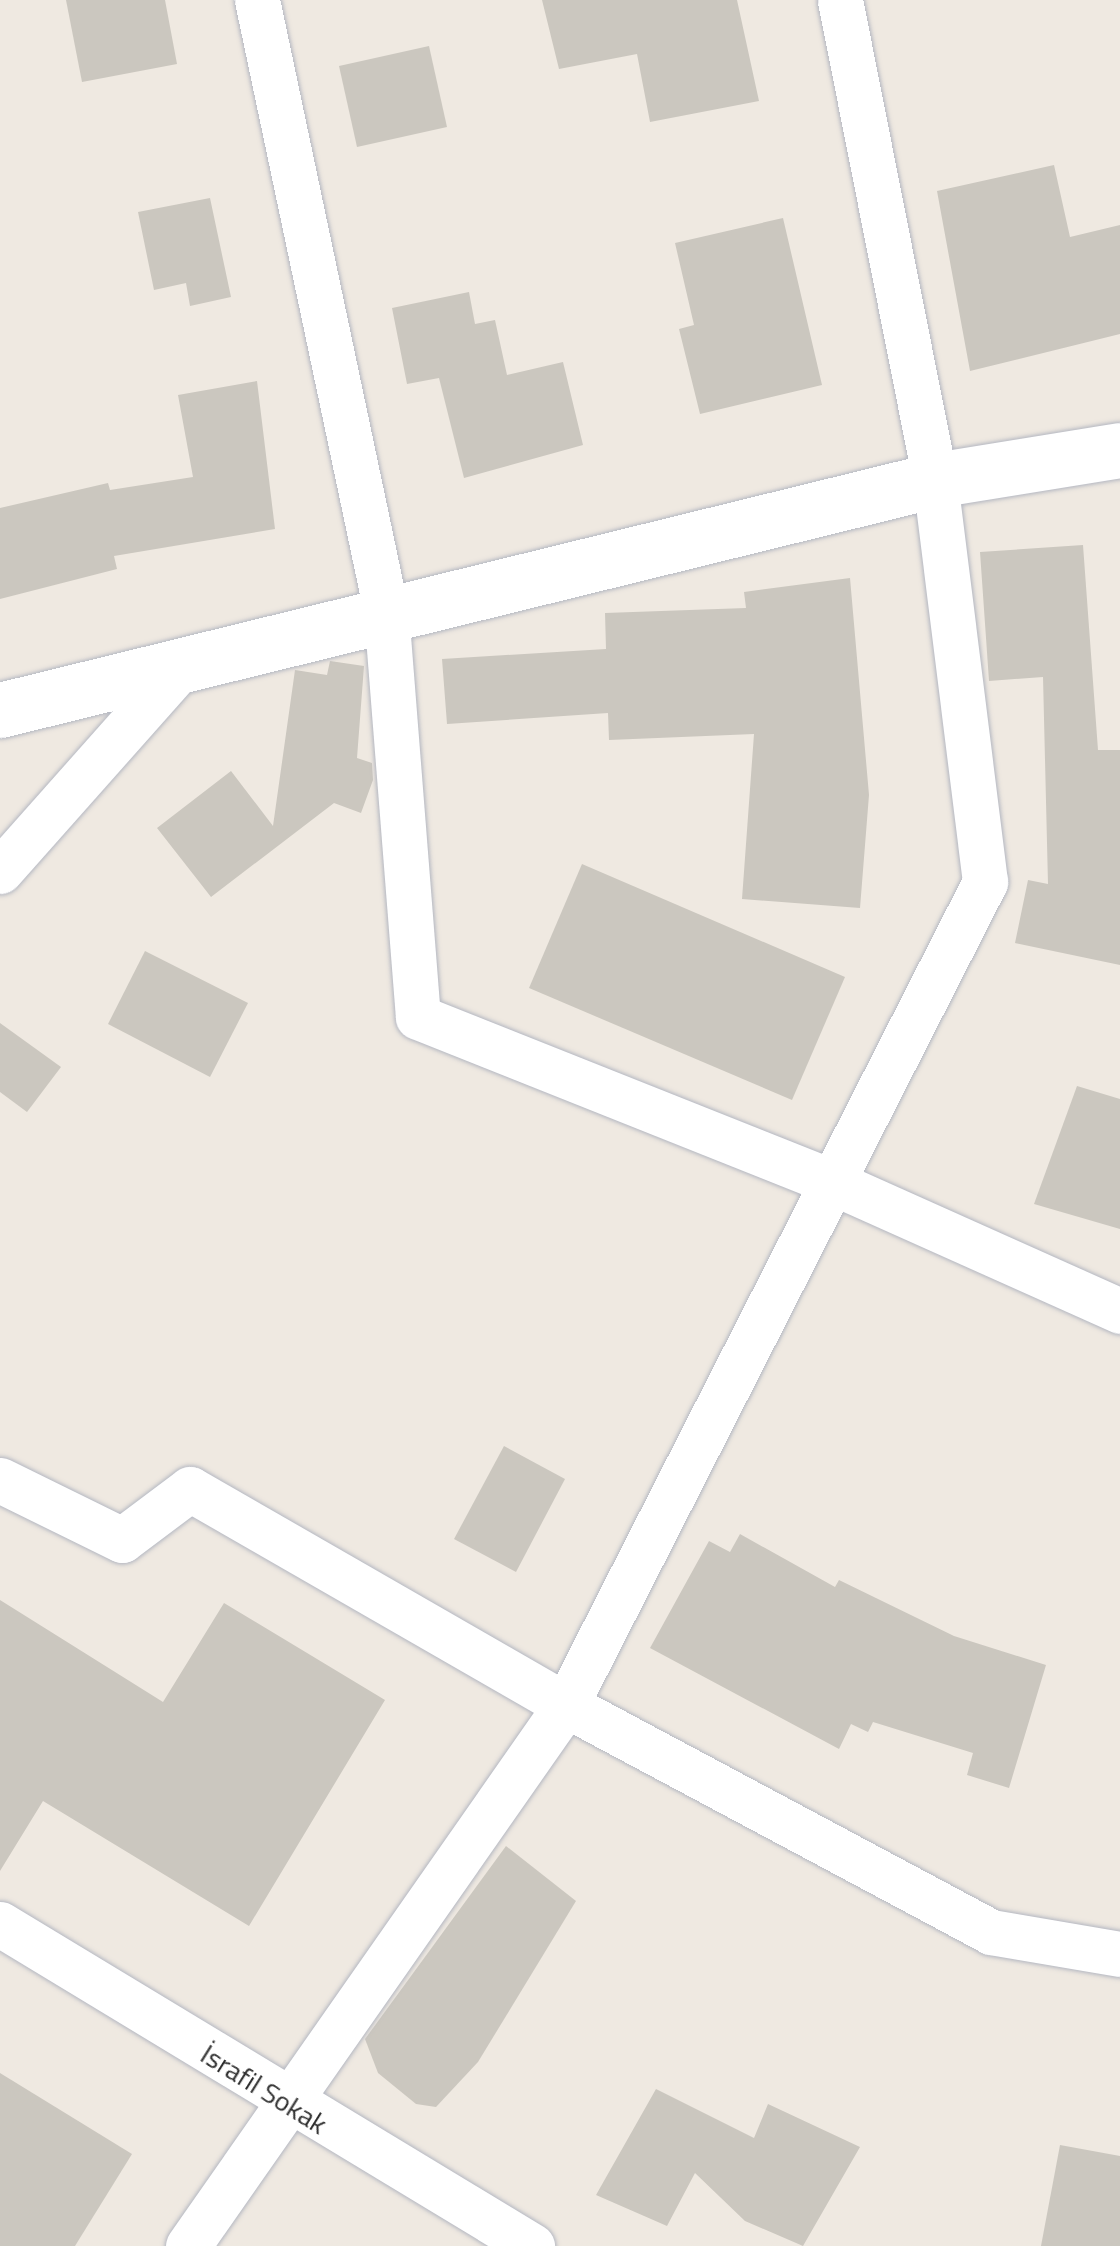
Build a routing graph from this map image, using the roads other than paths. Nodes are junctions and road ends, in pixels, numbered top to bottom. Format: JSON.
{"nodes":[{"id":1,"x":257,"y":0,"type":"edge"},
{"id":2,"x":840,"y":0,"type":"edge"},
{"id":3,"x":1120,"y":450,"type":"edge"},
{"id":4,"x":935,"y":480,"type":"junction"},
{"id":5,"x":386,"y":610,"type":"junction"},
{"id":6,"x":182,"y":666,"type":"junction"},
{"id":7,"x":0,"y":710,"type":"edge"},
{"id":8,"x":0,"y":871,"type":"edge"},
{"id":9,"x":832,"y":1182,"type":"junction"},
{"id":10,"x":1120,"y":1311,"type":"edge"},
{"id":11,"x":0,"y":1480,"type":"edge"},
{"id":12,"x":566,"y":1705,"type":"junction"},
{"id":13,"x":0,"y":1924,"type":"edge"},
{"id":14,"x":1120,"y":1954,"type":"edge"},
{"id":15,"x":292,"y":2108,"type":"junction"},
{"id":16,"x":188,"y":2246,"type":"edge"},
{"id":17,"x":532,"y":2246,"type":"edge"}],
"edges":[{"from":1,"to":5,"type":"street"},
{"from":2,"to":4,"type":"street"},
{"from":3,"to":4,"type":"street"},
{"from":4,"to":5,"type":"street"},
{"from":4,"to":9,"type":"street"},
{"from":5,"to":6,"type":"street"},
{"from":5,"to":9,"type":"street"},
{"from":6,"to":7,"type":"street"},
{"from":6,"to":8,"type":"street"},
{"from":9,"to":10,"type":"street"},
{"from":9,"to":12,"type":"street"},
{"from":11,"to":12,"type":"street"},
{"from":12,"to":14,"type":"street"},
{"from":12,"to":15,"type":"street"},
{"from":13,"to":15,"type":"street","name":"İsrafil Sokak"},
{"from":15,"to":16,"type":"street"},
{"from":15,"to":17,"type":"street","name":"İsrafil Sokak"}]}
